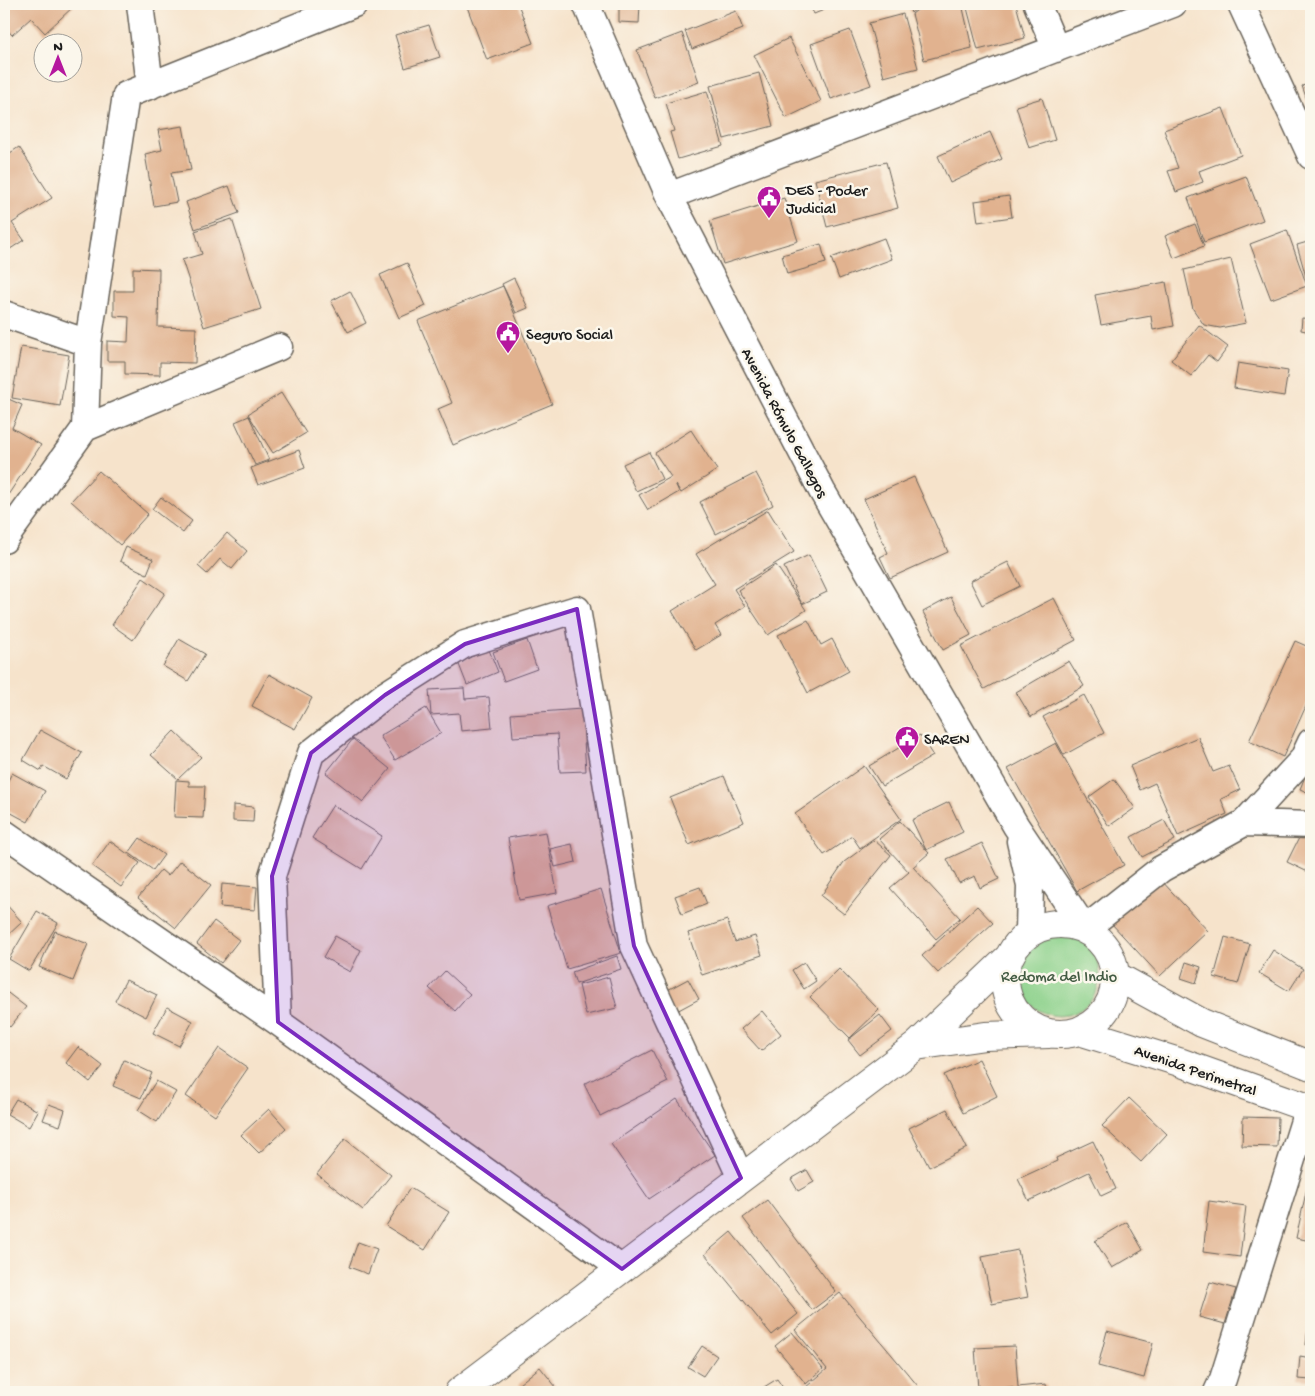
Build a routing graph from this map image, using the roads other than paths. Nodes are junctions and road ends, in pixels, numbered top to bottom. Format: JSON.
{"nodes":[{"id":1,"x":140,"y":4,"type":"edge"},
{"id":2,"x":354,"y":4,"type":"edge"},
{"id":3,"x":586,"y":4,"type":"edge"},
{"id":4,"x":1037,"y":4,"type":"edge"},
{"id":5,"x":1173,"y":4,"type":"edge"},
{"id":6,"x":1241,"y":4,"type":"edge"},
{"id":7,"x":1056,"y":49,"type":"junction"},
{"id":8,"x":150,"y":86,"type":"junction"},
{"id":9,"x":1311,"y":156,"type":"edge"},
{"id":10,"x":669,"y":196,"type":"junction"},
{"id":11,"x":4,"y":314,"type":"edge"},
{"id":12,"x":88,"y":343,"type":"junction"},
{"id":13,"x":279,"y":347,"type":"dead end"},
{"id":14,"x":85,"y":428,"type":"junction"},
{"id":15,"x":4,"y":540,"type":"edge"},
{"id":16,"x":1311,"y":742,"type":"edge"},
{"id":17,"x":1244,"y":823,"type":"junction"},
{"id":18,"x":1311,"y":825,"type":"edge"},
{"id":19,"x":1016,"y":826,"type":"junction"},
{"id":20,"x":4,"y":833,"type":"edge"},
{"id":21,"x":1085,"y":929,"type":"junction"},
{"id":22,"x":1029,"y":932,"type":"junction"},
{"id":23,"x":1009,"y":957,"type":"junction"},
{"id":24,"x":1116,"y":976,"type":"junction"},
{"id":25,"x":278,"y":1022,"type":"junction"},
{"id":26,"x":1069,"y":1033,"type":"junction"},
{"id":27,"x":916,"y":1046,"type":"junction"},
{"id":28,"x":1311,"y":1066,"type":"edge"},
{"id":29,"x":1310,"y":1109,"type":"edge"},
{"id":30,"x":741,"y":1178,"type":"junction"},
{"id":31,"x":622,"y":1269,"type":"junction"},
{"id":32,"x":459,"y":1392,"type":"edge"},
{"id":33,"x":1217,"y":1392,"type":"edge"}],
"edges":[{"from":1,"to":8,"type":"street"},
{"from":2,"to":8,"type":"street"},
{"from":3,"to":10,"type":"street","name":"Avenida Rómulo Gallegos"},
{"from":4,"to":7,"type":"street"},
{"from":5,"to":7,"type":"street"},
{"from":6,"to":9,"type":"street"},
{"from":7,"to":10,"type":"street"},
{"from":8,"to":12,"type":"street"},
{"from":10,"to":19,"type":"street","name":"Avenida Rómulo Gallegos"},
{"from":11,"to":12,"type":"street"},
{"from":12,"to":14,"type":"street"},
{"from":13,"to":14,"type":"street"},
{"from":14,"to":15,"type":"street"},
{"from":16,"to":17,"type":"street"},
{"from":17,"to":18,"type":"street"},
{"from":17,"to":21,"type":"street"},
{"from":19,"to":21,"type":"street","name":"Avenida Rómulo Gallegos"},
{"from":19,"to":22,"type":"street","name":"Avenida Rómulo Gallegos"},
{"from":20,"to":25,"type":"street"},
{"from":21,"to":22,"type":"main road"},
{"from":21,"to":24,"type":"main road"},
{"from":22,"to":23,"type":"main road"},
{"from":23,"to":26,"type":"main road"},
{"from":23,"to":27,"type":"main road"},
{"from":24,"to":26,"type":"main road"},
{"from":24,"to":28,"type":"main road"},
{"from":25,"to":30,"type":"street"},
{"from":25,"to":31,"type":"street"},
{"from":26,"to":27,"type":"main road"},
{"from":26,"to":29,"type":"main road","name":"Avenida Perimetral"},
{"from":27,"to":30,"type":"main road"},
{"from":29,"to":33,"type":"street"},
{"from":30,"to":31,"type":"main road"},
{"from":31,"to":32,"type":"main road"}]}
